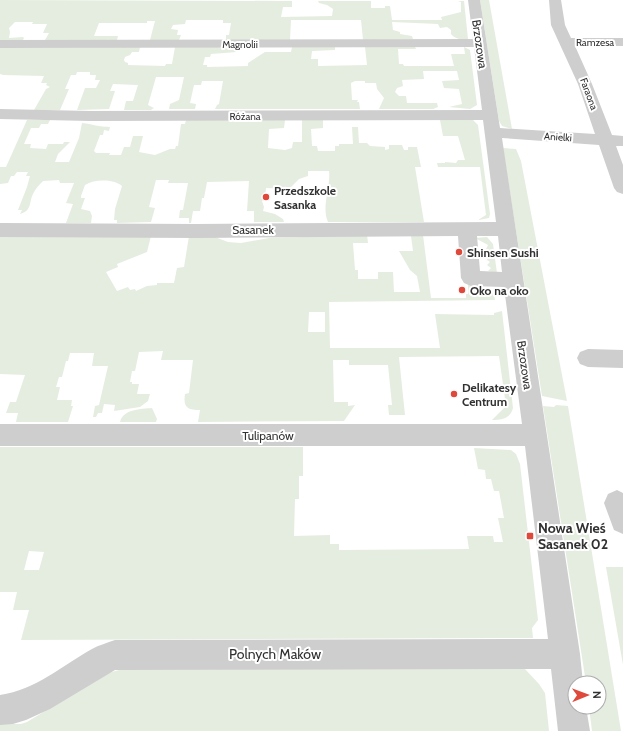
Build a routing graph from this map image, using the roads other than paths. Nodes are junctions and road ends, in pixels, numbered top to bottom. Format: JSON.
{"nodes":[{"id":1,"x":474,"y":0,"type":"edge"},
{"id":2,"x":555,"y":0,"type":"edge"},
{"id":3,"x":567,"y":42,"type":"junction"},
{"id":4,"x":623,"y":42,"type":"edge"},
{"id":5,"x":480,"y":43,"type":"junction"},
{"id":6,"x":0,"y":44,"type":"edge"},
{"id":7,"x":0,"y":114,"type":"edge"},
{"id":8,"x":490,"y":115,"type":"junction"},
{"id":9,"x":493,"y":133,"type":"junction"},
{"id":10,"x":605,"y":140,"type":"junction"},
{"id":11,"x":623,"y":141,"type":"edge"},
{"id":12,"x":623,"y":188,"type":"edge"},
{"id":13,"x":467,"y":229,"type":"junction"},
{"id":14,"x":506,"y":229,"type":"junction"},
{"id":15,"x":0,"y":230,"type":"edge"},
{"id":16,"x":514,"y":280,"type":"junction"},
{"id":17,"x":588,"y":358,"type":"dead end"},
{"id":18,"x":623,"y":358,"type":"edge"},
{"id":19,"x":0,"y":435,"type":"edge"},
{"id":20,"x":535,"y":436,"type":"junction"},
{"id":21,"x":565,"y":654,"type":"junction"},
{"id":22,"x":0,"y":710,"type":"edge"},
{"id":23,"x":574,"y":731,"type":"edge"}],
"edges":[{"from":1,"to":5,"type":"street","name":"Brzozowa"},
{"from":2,"to":3,"type":"street","name":"Faraona"},
{"from":3,"to":4,"type":"street","name":"Ramzesa"},
{"from":3,"to":10,"type":"street","name":"Faraona"},
{"from":5,"to":6,"type":"street","name":"Magnolii"},
{"from":5,"to":8,"type":"street","name":"Brzozowa"},
{"from":7,"to":8,"type":"street","name":"Różana"},
{"from":8,"to":9,"type":"street","name":"Brzozowa"},
{"from":9,"to":10,"type":"street","name":"Anielki"},
{"from":9,"to":14,"type":"street","name":"Brzozowa"},
{"from":10,"to":11,"type":"street","name":"Anielki"},
{"from":10,"to":12,"type":"street","name":"Faraona"},
{"from":13,"to":14,"type":"street","name":"Sasanek"},
{"from":13,"to":15,"type":"street","name":"Sasanek"},
{"from":13,"to":16,"type":"street"},
{"from":14,"to":16,"type":"street","name":"Brzozowa"},
{"from":16,"to":20,"type":"street","name":"Brzozowa"},
{"from":17,"to":18,"type":"street"},
{"from":19,"to":20,"type":"street","name":"Tulipanów"},
{"from":20,"to":21,"type":"street","name":"Brzozowa"},
{"from":21,"to":22,"type":"street","name":"Polnych Maków"},
{"from":21,"to":23,"type":"street","name":"Brzozowa"}]}
